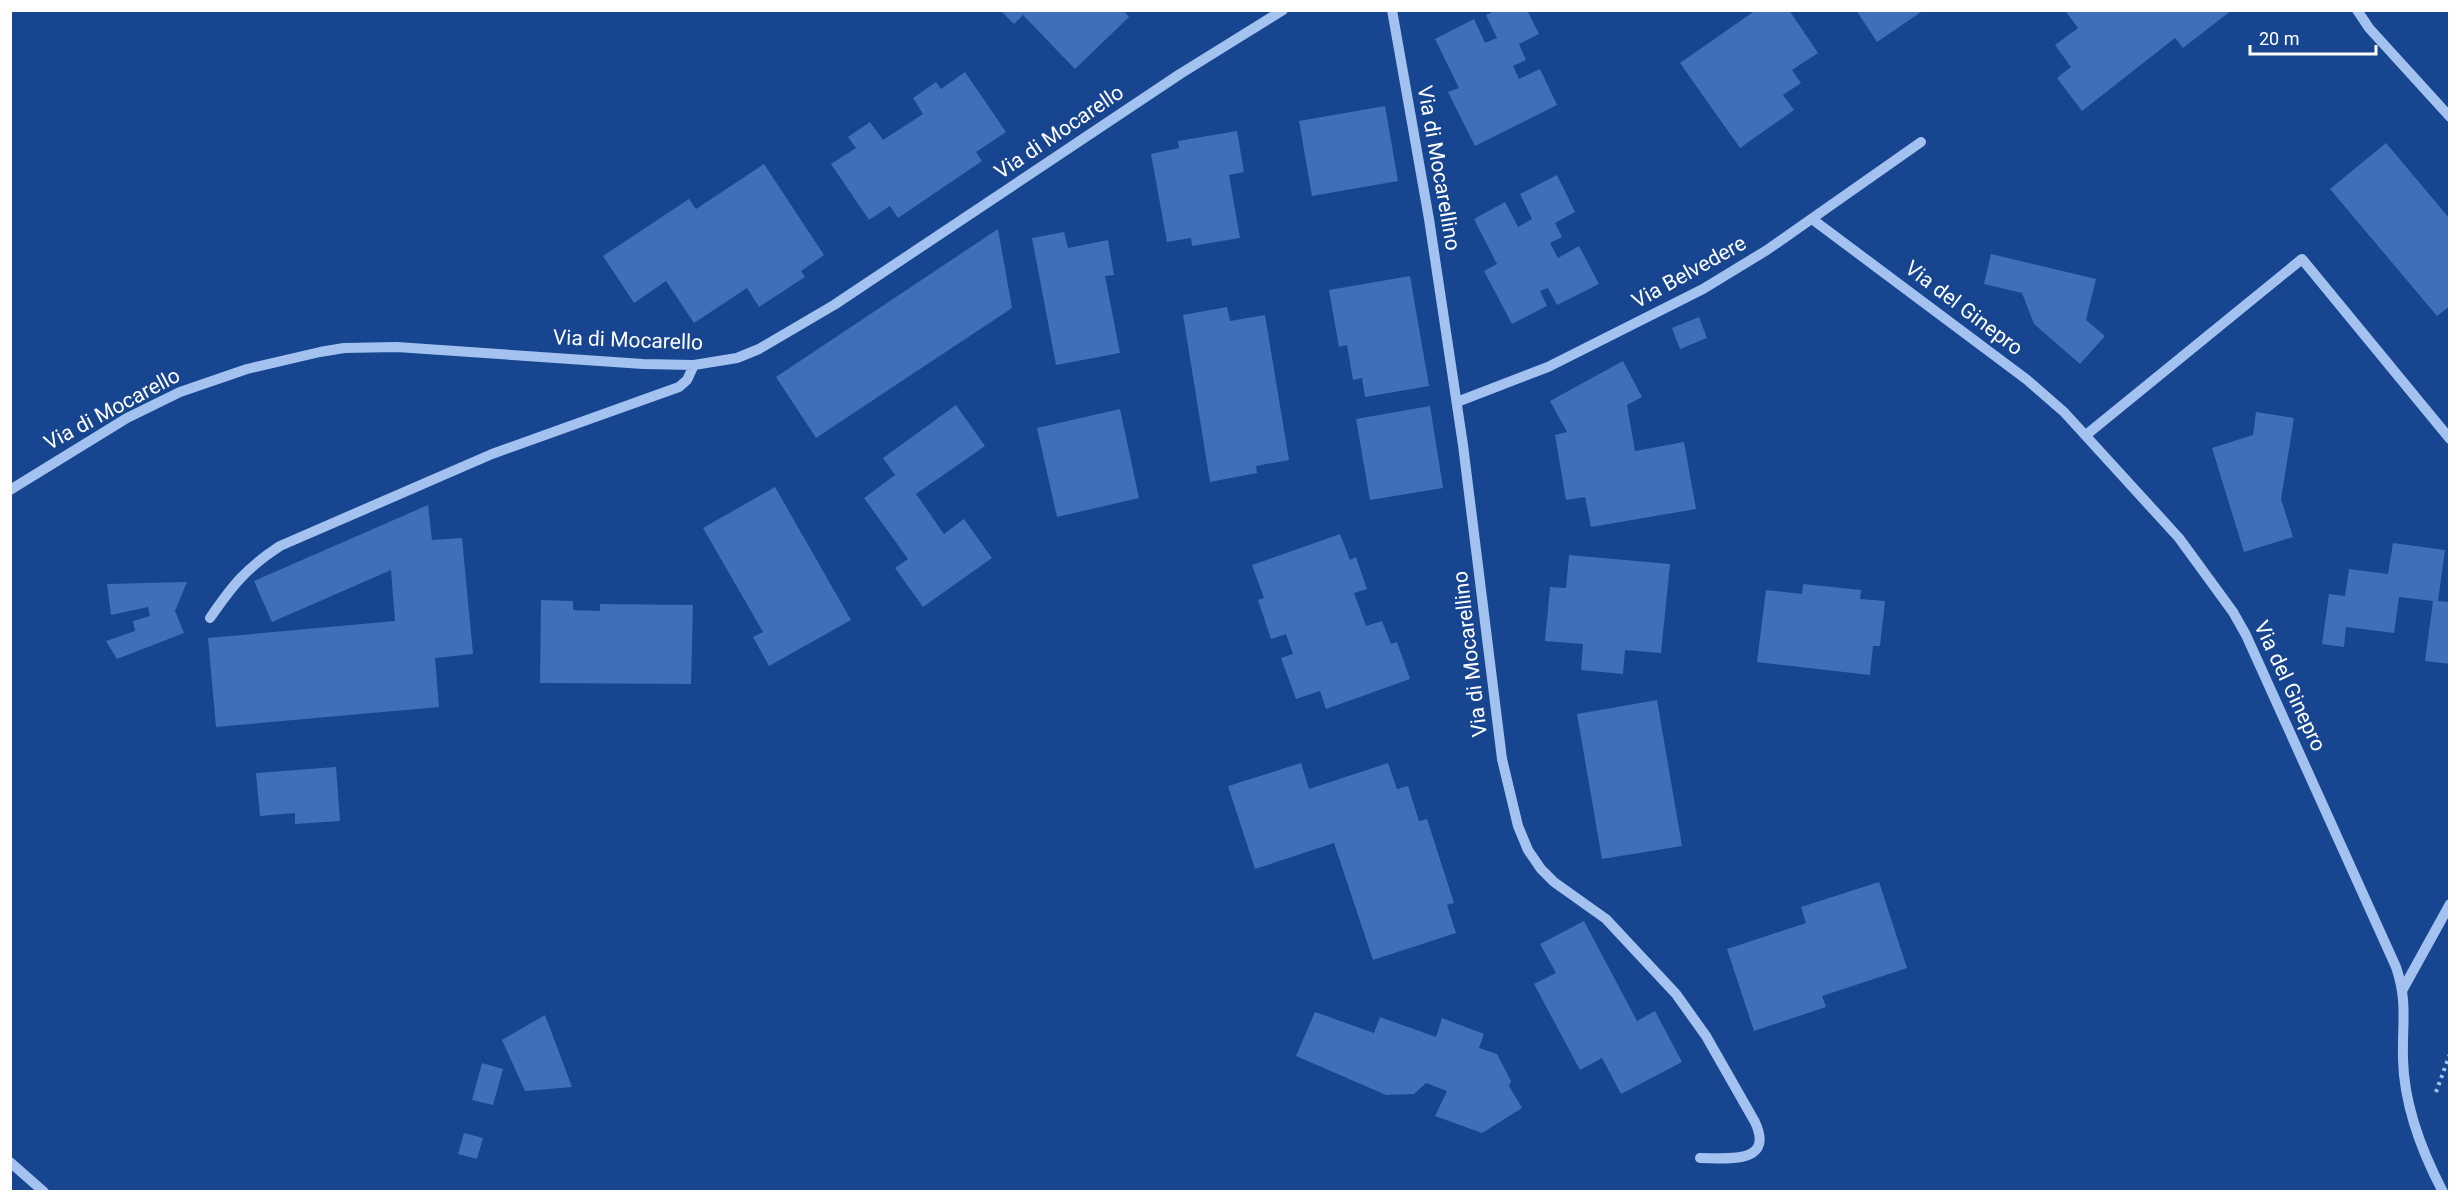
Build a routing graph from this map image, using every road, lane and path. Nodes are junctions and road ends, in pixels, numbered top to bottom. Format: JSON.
{"nodes":[{"id":1,"x":1283,"y":10,"type":"edge"},
{"id":2,"x":1392,"y":10,"type":"edge"},
{"id":3,"x":2357,"y":10,"type":"edge"},
{"id":4,"x":2450,"y":117,"type":"edge"},
{"id":5,"x":1921,"y":142,"type":"dead end"},
{"id":6,"x":1812,"y":219,"type":"junction"},
{"id":7,"x":694,"y":365,"type":"junction"},
{"id":8,"x":1457,"y":402,"type":"junction"},
{"id":9,"x":2086,"y":435,"type":"junction"},
{"id":10,"x":2450,"y":439,"type":"edge"},
{"id":11,"x":10,"y":490,"type":"edge"},
{"id":12,"x":210,"y":618,"type":"dead end"},
{"id":13,"x":2450,"y":904,"type":"edge"},
{"id":14,"x":2403,"y":989,"type":"junction"},
{"id":15,"x":1700,"y":1158,"type":"dead end"},
{"id":16,"x":10,"y":1162,"type":"edge"},
{"id":17,"x":44,"y":1191,"type":"edge"},
{"id":18,"x":2443,"y":1191,"type":"edge"}],
"edges":[{"from":1,"to":7,"type":"street","name":"Via di Mocarello"},
{"from":2,"to":8,"type":"street","name":"Via di Mocarellino"},
{"from":3,"to":4,"type":"street"},
{"from":5,"to":6,"type":"street","name":"Via Belvedere"},
{"from":6,"to":8,"type":"street","name":"Via Belvedere"},
{"from":6,"to":9,"type":"street","name":"Via del Ginepro"},
{"from":7,"to":11,"type":"street","name":"Via di Mocarello"},
{"from":7,"to":12,"type":"street"},
{"from":8,"to":15,"type":"street","name":"Via di Mocarellino"},
{"from":9,"to":10,"type":"street"},
{"from":9,"to":14,"type":"street","name":"Via del Ginepro"},
{"from":13,"to":14,"type":"street"},
{"from":14,"to":18,"type":"street","name":"Via del Ginepro"},
{"from":16,"to":17,"type":"street"}]}
